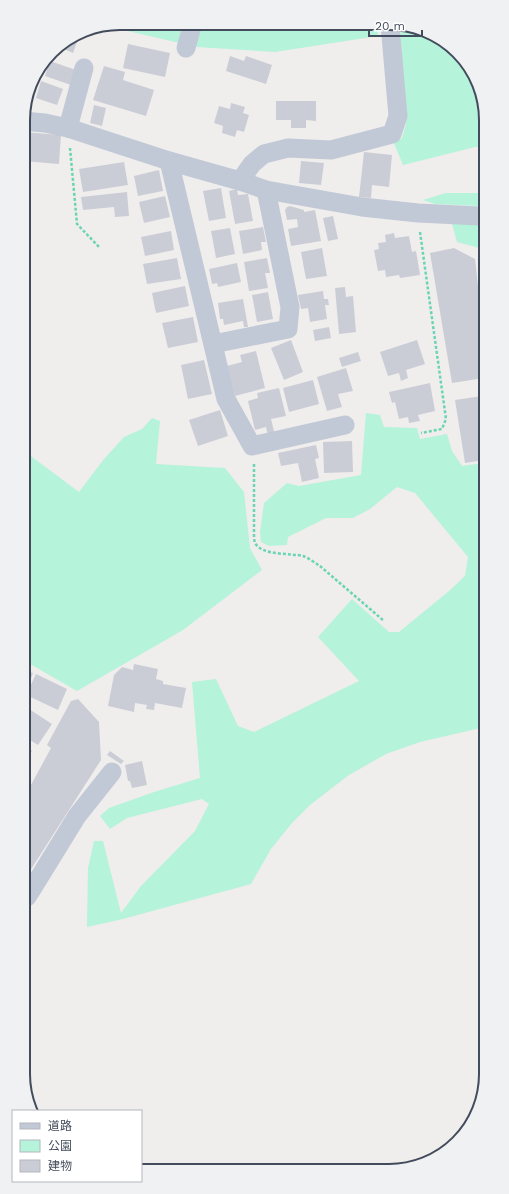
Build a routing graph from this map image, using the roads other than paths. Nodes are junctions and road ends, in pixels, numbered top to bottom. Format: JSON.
{"nodes":[{"id":1,"x":191,"y":30,"type":"edge"},
{"id":2,"x":390,"y":30,"type":"edge"},
{"id":3,"x":186,"y":48,"type":"dead end"},
{"id":4,"x":84,"y":68,"type":"dead end"},
{"id":5,"x":30,"y":122,"type":"edge"},
{"id":6,"x":68,"y":128,"type":"junction"},
{"id":7,"x":169,"y":161,"type":"junction"},
{"id":8,"x":240,"y":181,"type":"junction"},
{"id":9,"x":266,"y":190,"type":"junction"},
{"id":10,"x":479,"y":215,"type":"edge"},
{"id":11,"x":214,"y":344,"type":"junction"},
{"id":12,"x":345,"y":425,"type":"dead end"},
{"id":13,"x":112,"y":772,"type":"dead end"},
{"id":14,"x":30,"y":892,"type":"edge"}],
"edges":[{"from":1,"to":3,"type":"street"},
{"from":2,"to":8,"type":"street"},
{"from":4,"to":6,"type":"street"},
{"from":5,"to":6,"type":"street"},
{"from":6,"to":7,"type":"street"},
{"from":7,"to":8,"type":"street"},
{"from":7,"to":11,"type":"street"},
{"from":8,"to":9,"type":"street"},
{"from":9,"to":10,"type":"street"},
{"from":9,"to":11,"type":"street"},
{"from":11,"to":12,"type":"street"},
{"from":13,"to":14,"type":"street"}]}
